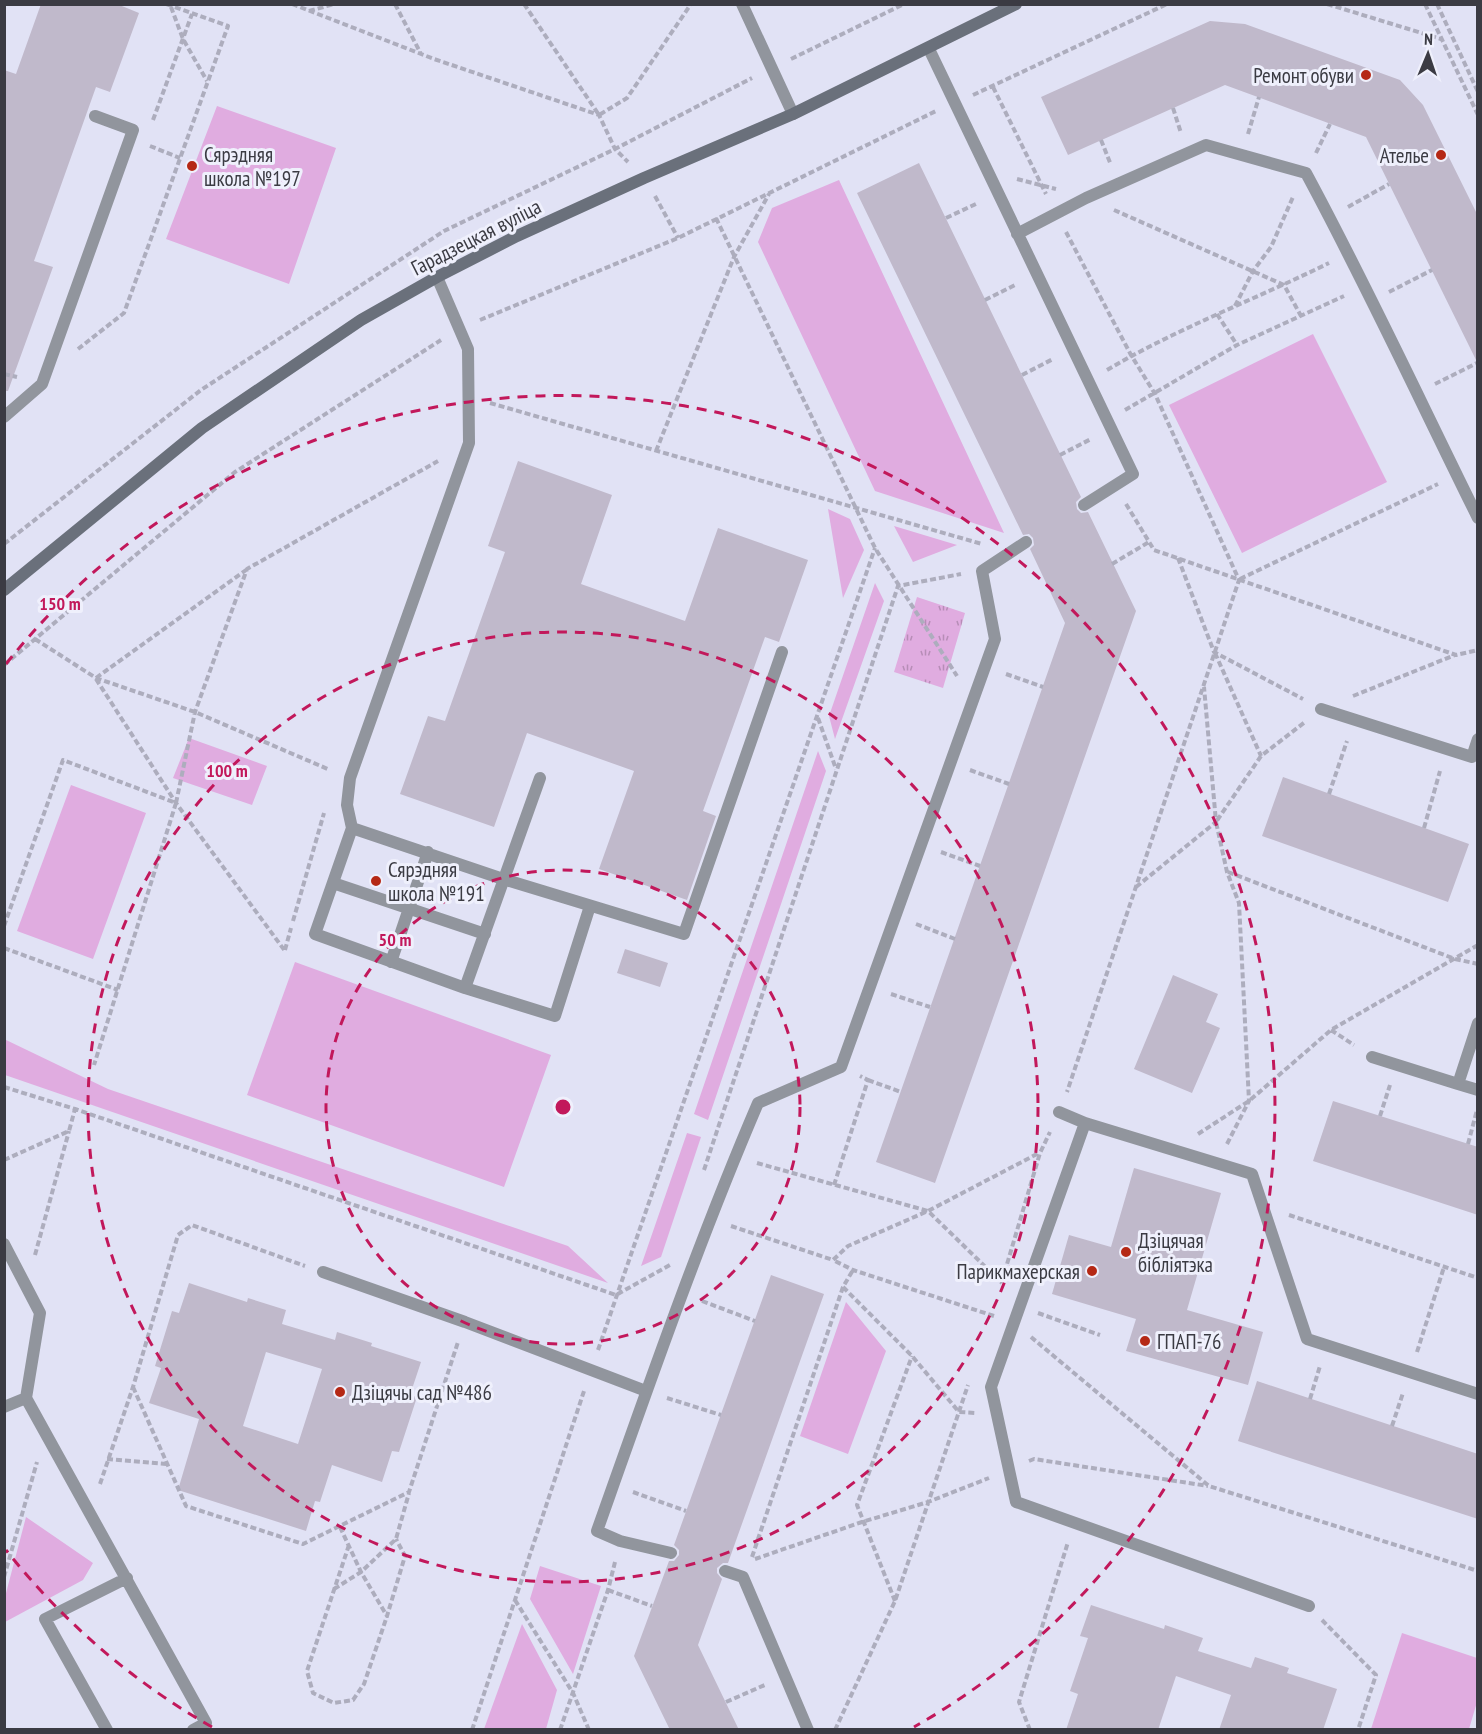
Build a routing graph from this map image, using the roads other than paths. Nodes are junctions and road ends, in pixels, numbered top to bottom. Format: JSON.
{"nodes":[{"id":1,"x":742,"y":4,"type":"edge"},
{"id":2,"x":1016,"y":4,"type":"edge"},
{"id":3,"x":929,"y":49,"type":"junction"},
{"id":4,"x":793,"y":114,"type":"junction"},
{"id":5,"x":95,"y":116,"type":"dead end"},
{"id":6,"x":1017,"y":234,"type":"junction"},
{"id":7,"x":437,"y":277,"type":"junction"},
{"id":8,"x":4,"y":417,"type":"edge"},
{"id":9,"x":1084,"y":506,"type":"dead end"},
{"id":10,"x":1478,"y":518,"type":"edge"},
{"id":11,"x":1026,"y":542,"type":"dead end"},
{"id":12,"x":4,"y":590,"type":"edge"},
{"id":13,"x":782,"y":652,"type":"dead end"},
{"id":14,"x":1322,"y":709,"type":"road end"},
{"id":15,"x":1478,"y":739,"type":"edge"},
{"id":16,"x":1475,"y":762,"type":"edge"},
{"id":17,"x":540,"y":778,"type":"dead end"},
{"id":18,"x":352,"y":828,"type":"junction"},
{"id":19,"x":428,"y":852,"type":"junction"},
{"id":20,"x":503,"y":879,"type":"junction"},
{"id":21,"x":333,"y":882,"type":"junction"},
{"id":22,"x":590,"y":906,"type":"junction"},
{"id":23,"x":410,"y":908,"type":"junction"},
{"id":24,"x":485,"y":934,"type":"junction"},
{"id":25,"x":391,"y":962,"type":"junction"},
{"id":26,"x":465,"y":988,"type":"junction"},
{"id":27,"x":1478,"y":1023,"type":"edge"},
{"id":28,"x":1372,"y":1057,"type":"dead end"},
{"id":29,"x":1458,"y":1084,"type":"junction"},
{"id":30,"x":1478,"y":1090,"type":"edge"},
{"id":31,"x":1059,"y":1112,"type":"road end"},
{"id":32,"x":1085,"y":1123,"type":"junction"},
{"id":33,"x":4,"y":1244,"type":"edge"},
{"id":34,"x":323,"y":1272,"type":"road end"},
{"id":35,"x":646,"y":1391,"type":"junction"},
{"id":36,"x":1478,"y":1394,"type":"edge"},
{"id":37,"x":26,"y":1398,"type":"junction"},
{"id":38,"x":4,"y":1407,"type":"edge"},
{"id":39,"x":671,"y":1553,"type":"dead end"},
{"id":40,"x":725,"y":1571,"type":"dead end"},
{"id":41,"x":127,"y":1578,"type":"junction"},
{"id":42,"x":1308,"y":1606,"type":"road end"},
{"id":43,"x":108,"y":1730,"type":"edge"},
{"id":44,"x":193,"y":1730,"type":"edge"},
{"id":45,"x":808,"y":1730,"type":"edge"}],
"edges":[{"from":1,"to":4,"type":"lane"},
{"from":2,"to":3,"type":"street","name":"Гарадзецкая вуліца"},
{"from":3,"to":4,"type":"street","name":"Гарадзецкая вуліца"},
{"from":3,"to":6,"type":"lane"},
{"from":4,"to":7,"type":"street","name":"Гарадзецкая вуліца"},
{"from":5,"to":8,"type":"lane"},
{"from":6,"to":9,"type":"lane"},
{"from":6,"to":10,"type":"lane"},
{"from":7,"to":12,"type":"street","name":"Гарадзецкая вуліца"},
{"from":7,"to":18,"type":"lane"},
{"from":11,"to":35,"type":"lane"},
{"from":13,"to":22,"type":"lane"},
{"from":14,"to":16,"type":"lane"},
{"from":15,"to":16,"type":"lane"},
{"from":17,"to":20,"type":"lane"},
{"from":18,"to":19,"type":"lane"},
{"from":18,"to":21,"type":"lane"},
{"from":19,"to":20,"type":"lane"},
{"from":19,"to":23,"type":"lane"},
{"from":20,"to":22,"type":"lane"},
{"from":20,"to":24,"type":"lane"},
{"from":21,"to":23,"type":"lane"},
{"from":21,"to":25,"type":"lane"},
{"from":22,"to":26,"type":"lane"},
{"from":23,"to":24,"type":"lane"},
{"from":23,"to":25,"type":"lane"},
{"from":24,"to":26,"type":"lane"},
{"from":25,"to":26,"type":"lane"},
{"from":27,"to":29,"type":"lane"},
{"from":28,"to":29,"type":"lane"},
{"from":29,"to":30,"type":"lane"},
{"from":31,"to":32,"type":"lane"},
{"from":32,"to":36,"type":"lane"},
{"from":32,"to":42,"type":"lane"},
{"from":33,"to":37,"type":"lane"},
{"from":34,"to":35,"type":"lane"},
{"from":35,"to":39,"type":"lane"},
{"from":37,"to":38,"type":"lane"},
{"from":37,"to":41,"type":"lane"},
{"from":40,"to":45,"type":"lane"},
{"from":41,"to":43,"type":"lane"},
{"from":41,"to":44,"type":"lane"}]}
